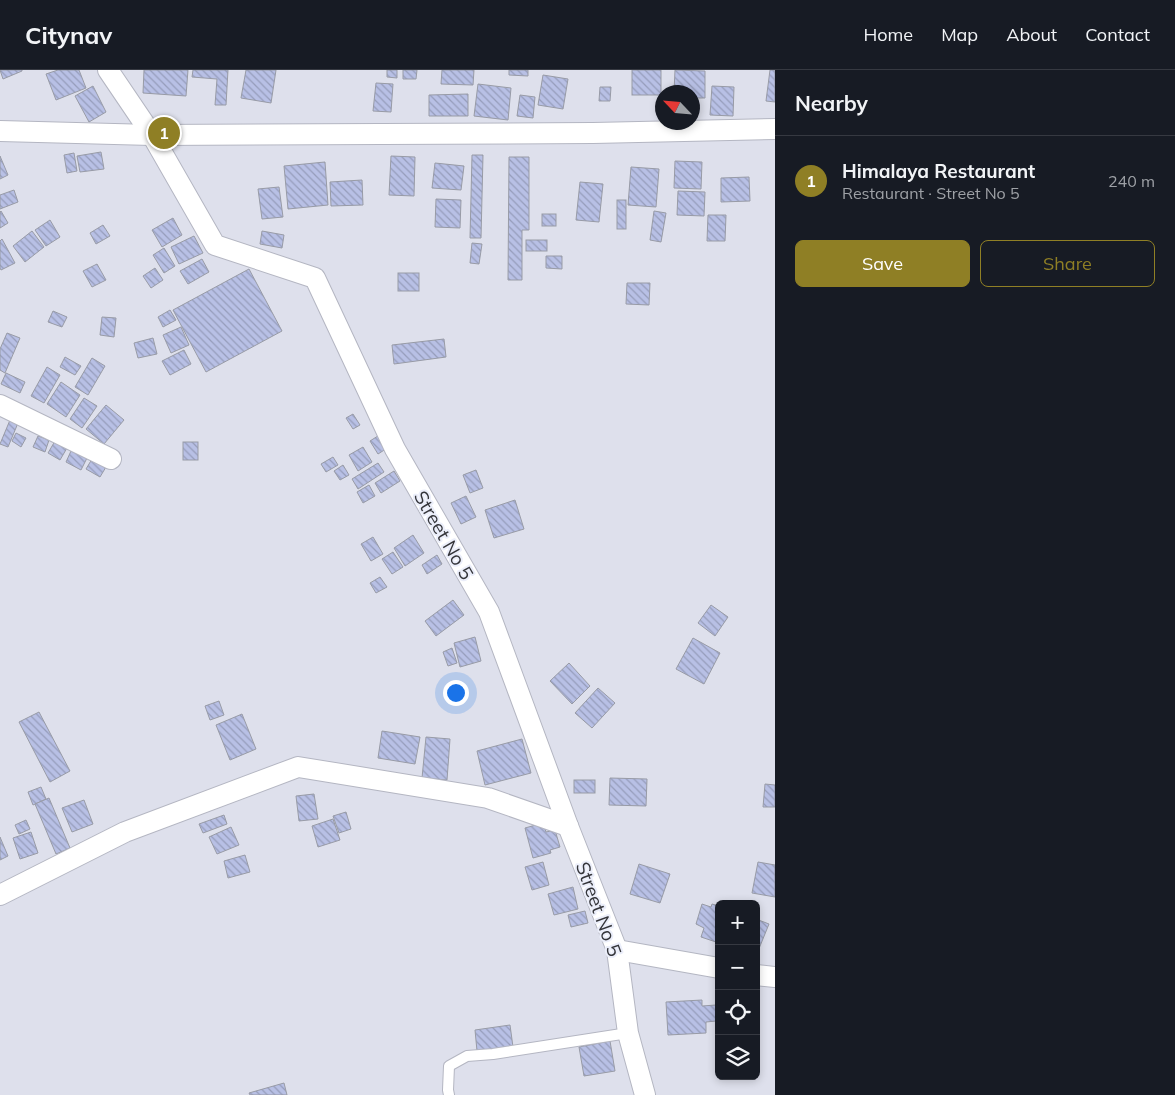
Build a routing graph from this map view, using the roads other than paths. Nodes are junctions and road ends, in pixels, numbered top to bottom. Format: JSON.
{"nodes":[{"id":1,"x":108,"y":70,"type":"edge"},
{"id":2,"x":775,"y":129,"type":"edge"},
{"id":3,"x":0,"y":131,"type":"edge"},
{"id":4,"x":152,"y":135,"type":"junction"},
{"id":5,"x":0,"y":405,"type":"edge"},
{"id":6,"x":111,"y":459,"type":"dead end"},
{"id":7,"x":568,"y":826,"type":"junction"},
{"id":8,"x":0,"y":895,"type":"edge"},
{"id":9,"x":617,"y":950,"type":"junction"},
{"id":10,"x":715,"y":967,"type":"edge"},
{"id":11,"x":760,"y":975,"type":"edge"},
{"id":12,"x":775,"y":977,"type":"edge"},
{"id":13,"x":628,"y":1033,"type":"junction"},
{"id":14,"x":449,"y":1095,"type":"edge"},
{"id":15,"x":645,"y":1095,"type":"edge"}],
"edges":[{"from":1,"to":4,"type":"street","name":"Street No 5"},
{"from":2,"to":4,"type":"street"},
{"from":3,"to":4,"type":"street"},
{"from":4,"to":7,"type":"street","name":"Street No 5"},
{"from":5,"to":6,"type":"street"},
{"from":7,"to":8,"type":"street"},
{"from":7,"to":9,"type":"street","name":"Street No 5"},
{"from":9,"to":10,"type":"street"},
{"from":9,"to":13,"type":"street","name":"Street No 5"},
{"from":11,"to":12,"type":"street"},
{"from":13,"to":14,"type":"lane"},
{"from":13,"to":15,"type":"street","name":"Street No 5"}]}
